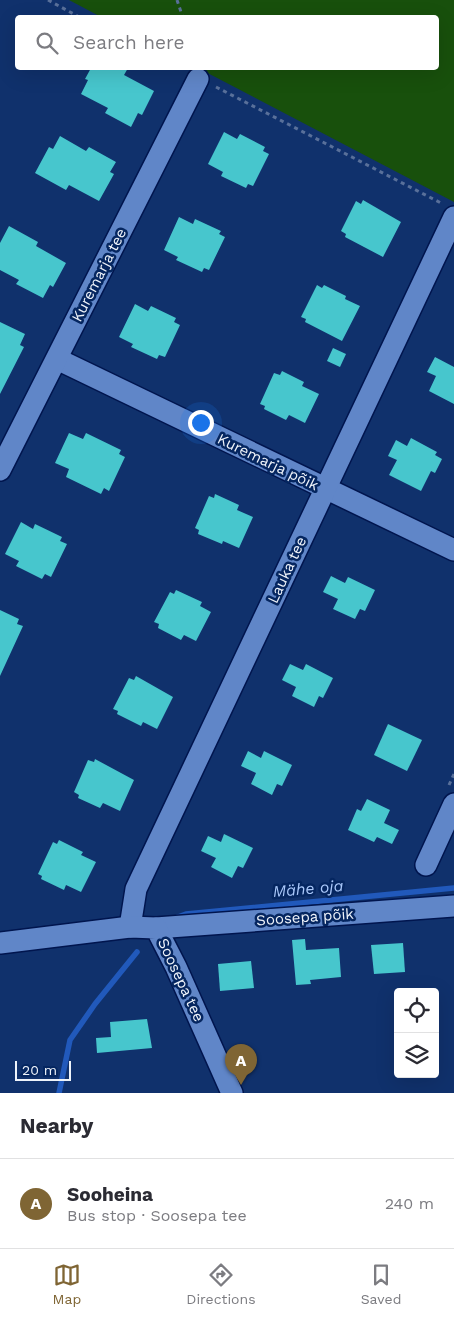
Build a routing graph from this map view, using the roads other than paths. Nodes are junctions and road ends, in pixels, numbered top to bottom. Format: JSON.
{"nodes":[{"id":1,"x":198,"y":79,"type":"road end"},
{"id":2,"x":449,"y":210,"type":"edge"},
{"id":3,"x":56,"y":360,"type":"junction"},
{"id":4,"x":0,"y":470,"type":"edge"},
{"id":5,"x":326,"y":490,"type":"junction"},
{"id":6,"x":454,"y":550,"type":"edge"},
{"id":7,"x":454,"y":804,"type":"edge"},
{"id":8,"x":426,"y":865,"type":"dead end"},
{"id":9,"x":454,"y":906,"type":"edge"},
{"id":10,"x":130,"y":927,"type":"junction"},
{"id":11,"x":156,"y":928,"type":"junction"},
{"id":12,"x":0,"y":943,"type":"edge"},
{"id":13,"x":232,"y":1093,"type":"edge"}],
"edges":[{"from":1,"to":3,"type":"street","name":"Kuremarja tee"},
{"from":2,"to":5,"type":"street","name":"Lauka tee"},
{"from":3,"to":4,"type":"street","name":"Kuremarja tee"},
{"from":3,"to":5,"type":"street","name":"Kuremarja põik"},
{"from":5,"to":6,"type":"street","name":"Kuremarja põik"},
{"from":5,"to":10,"type":"street","name":"Lauka tee"},
{"from":7,"to":8,"type":"street"},
{"from":9,"to":11,"type":"street","name":"Soosepa põik"},
{"from":10,"to":11,"type":"street","name":"Soosepa tee"},
{"from":10,"to":12,"type":"street","name":"Soosepa tee"},
{"from":11,"to":13,"type":"street","name":"Soosepa tee"}]}
